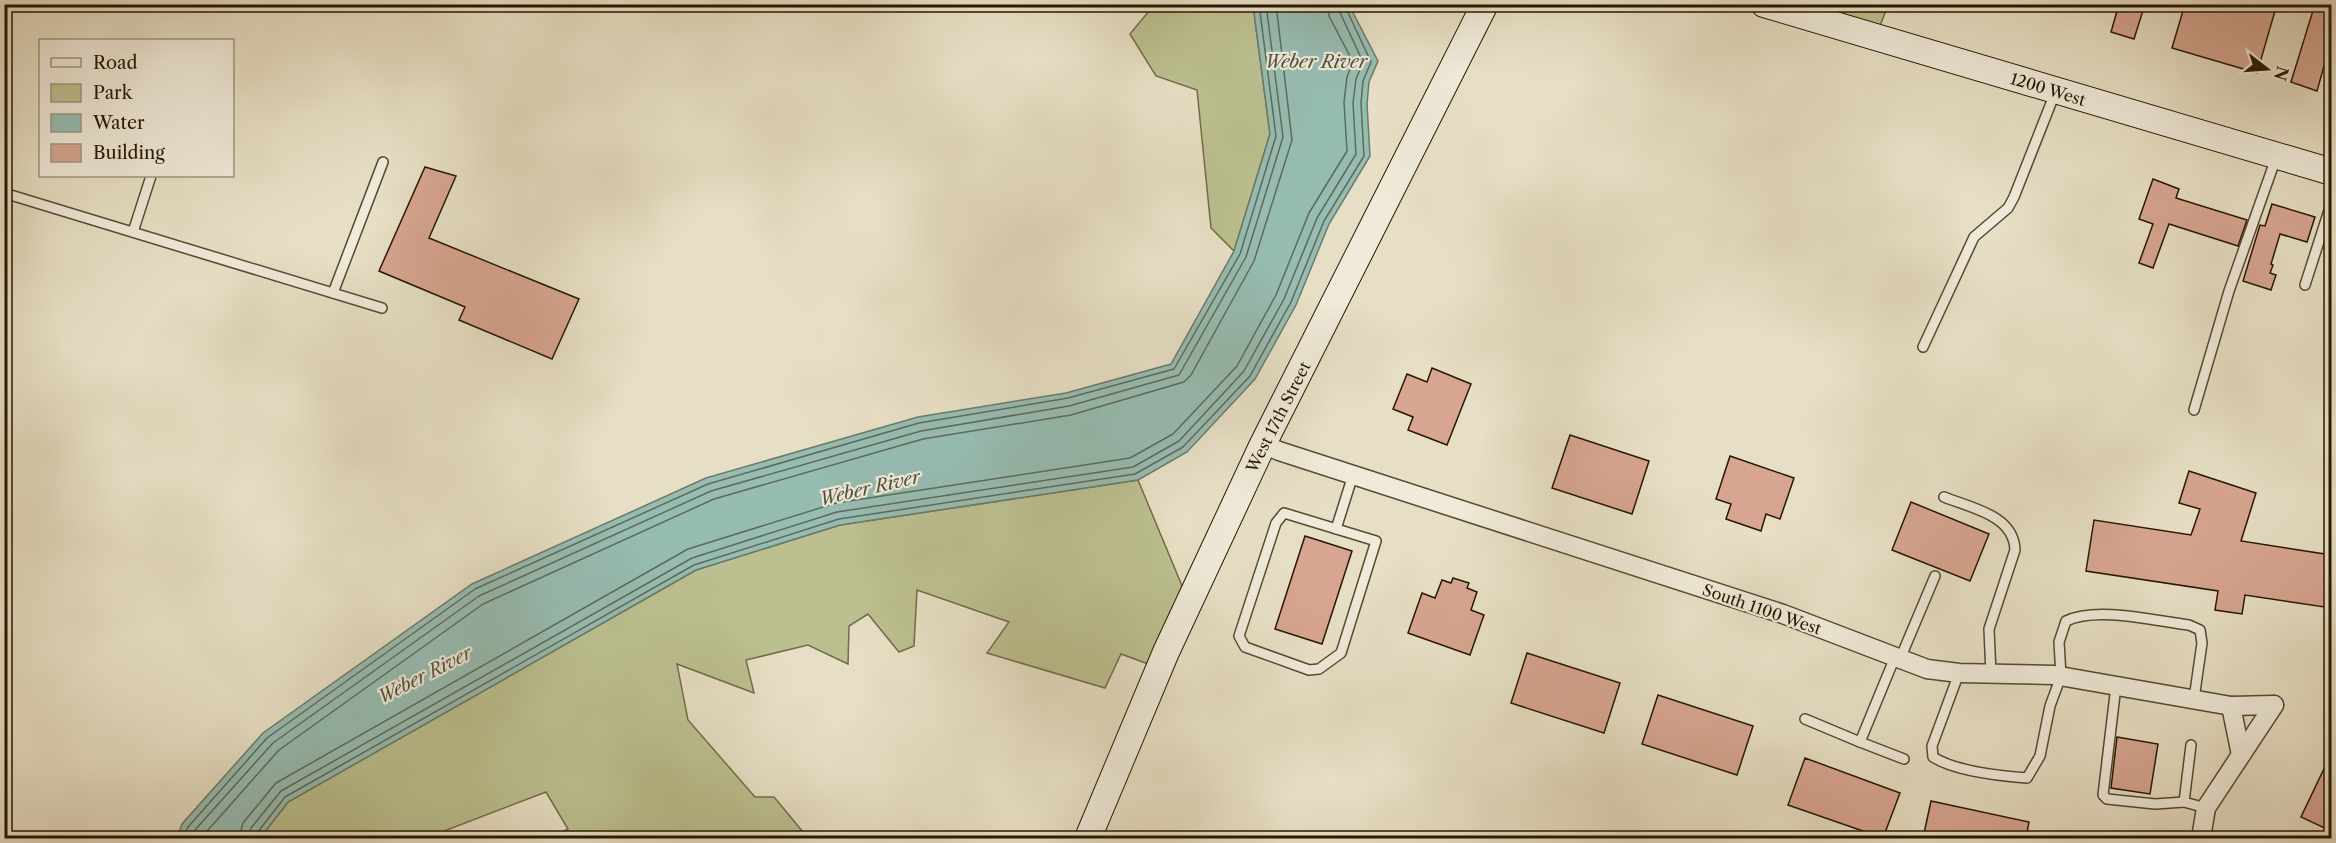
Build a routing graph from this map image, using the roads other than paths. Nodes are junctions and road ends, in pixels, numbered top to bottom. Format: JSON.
{"nodes":[{"id":1,"x":1485,"y":4,"type":"edge"},
{"id":2,"x":1764,"y":4,"type":"edge"},
{"id":3,"x":2056,"y":91,"type":"junction"},
{"id":4,"x":2276,"y":156,"type":"junction"},
{"id":5,"x":383,"y":162,"type":"dead end"},
{"id":6,"x":2331,"y":172,"type":"edge"},
{"id":7,"x":151,"y":177,"type":"edge"},
{"id":8,"x":4,"y":193,"type":"edge"},
{"id":9,"x":2331,"y":201,"type":"edge"},
{"id":10,"x":133,"y":232,"type":"junction"},
{"id":11,"x":2305,"y":285,"type":"dead end"},
{"id":12,"x":333,"y":293,"type":"junction"},
{"id":13,"x":382,"y":308,"type":"dead end"},
{"id":14,"x":1923,"y":347,"type":"dead end"},
{"id":15,"x":2194,"y":410,"type":"dead end"},
{"id":16,"x":1263,"y":444,"type":"junction"},
{"id":17,"x":1353,"y":476,"type":"junction"},
{"id":18,"x":1944,"y":497,"type":"dead end"},
{"id":19,"x":1336,"y":529,"type":"junction"},
{"id":20,"x":1935,"y":576,"type":"dead end"},
{"id":21,"x":1898,"y":658,"type":"junction"},
{"id":22,"x":1959,"y":673,"type":"junction"},
{"id":23,"x":1991,"y":674,"type":"junction"},
{"id":24,"x":2061,"y":676,"type":"junction"},
{"id":25,"x":2116,"y":686,"type":"junction"},
{"id":26,"x":2194,"y":699,"type":"junction"},
{"id":27,"x":2231,"y":706,"type":"junction"},
{"id":28,"x":1805,"y":719,"type":"dead end"},
{"id":29,"x":1860,"y":742,"type":"junction"},
{"id":30,"x":2192,"y":745,"type":"dead end"},
{"id":31,"x":2241,"y":754,"type":"junction"},
{"id":32,"x":1904,"y":759,"type":"dead end"},
{"id":33,"x":2184,"y":802,"type":"junction"},
{"id":34,"x":2206,"y":808,"type":"junction"},
{"id":35,"x":1088,"y":838,"type":"edge"},
{"id":36,"x":2200,"y":838,"type":"edge"}],
"edges":[{"from":1,"to":16,"type":"street","name":"West 17th Street"},
{"from":2,"to":3,"type":"street","name":"1200 West"},
{"from":3,"to":4,"type":"street","name":"1200 West"},
{"from":3,"to":14,"type":"lane"},
{"from":4,"to":6,"type":"street","name":"1200 West"},
{"from":4,"to":15,"type":"lane"},
{"from":5,"to":12,"type":"lane"},
{"from":7,"to":10,"type":"lane"},
{"from":8,"to":10,"type":"lane"},
{"from":9,"to":11,"type":"lane"},
{"from":10,"to":12,"type":"lane"},
{"from":12,"to":13,"type":"lane"},
{"from":16,"to":17,"type":"street","name":"South 1100 West"},
{"from":16,"to":35,"type":"street","name":"West 17th Street"},
{"from":17,"to":19,"type":"lane"},
{"from":17,"to":21,"type":"street","name":"South 1100 West"},
{"from":18,"to":23,"type":"lane"},
{"from":19,"to":19,"type":"lane"},
{"from":20,"to":21,"type":"lane"},
{"from":21,"to":22,"type":"street","name":"South 1100 West"},
{"from":21,"to":29,"type":"lane"},
{"from":22,"to":23,"type":"street","name":"South 1100 West"},
{"from":22,"to":24,"type":"lane"},
{"from":23,"to":24,"type":"street","name":"South 1100 West"},
{"from":24,"to":25,"type":"street","name":"South 1100 West"},
{"from":24,"to":26,"type":"lane"},
{"from":25,"to":26,"type":"street","name":"South 1100 West"},
{"from":25,"to":33,"type":"lane"},
{"from":26,"to":27,"type":"street","name":"South 1100 West"},
{"from":27,"to":31,"type":"street"},
{"from":27,"to":31,"type":"street","name":"South 1100 West"},
{"from":28,"to":29,"type":"lane"},
{"from":29,"to":32,"type":"lane"},
{"from":30,"to":33,"type":"lane"},
{"from":31,"to":34,"type":"street"},
{"from":33,"to":34,"type":"lane"},
{"from":34,"to":36,"type":"street"}]}
